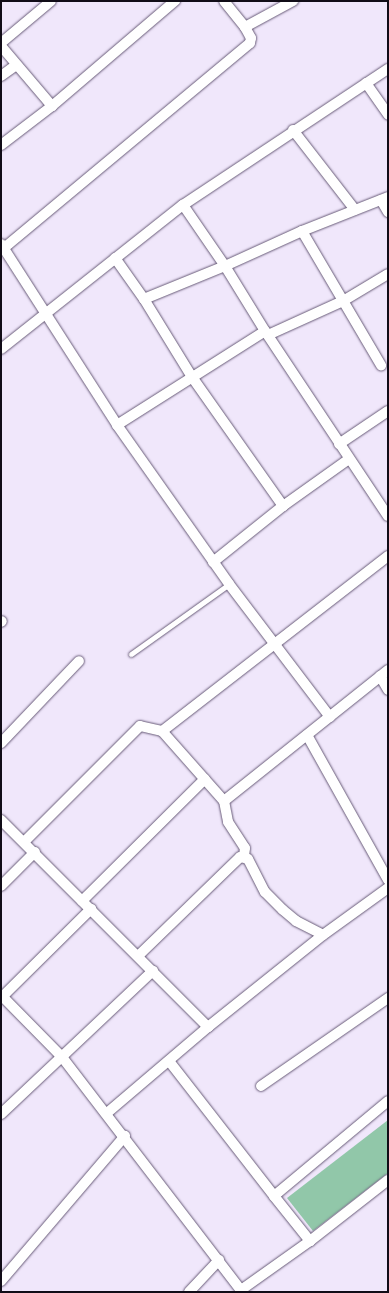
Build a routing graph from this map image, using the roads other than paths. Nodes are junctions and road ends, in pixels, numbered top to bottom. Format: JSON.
{"nodes":[{"id":1,"x":51,"y":1,"type":"edge"},
{"id":2,"x":175,"y":1,"type":"edge"},
{"id":3,"x":224,"y":1,"type":"edge"},
{"id":4,"x":292,"y":1,"type":"edge"},
{"id":5,"x":245,"y":27,"type":"junction"},
{"id":6,"x":1,"y":43,"type":"edge"},
{"id":7,"x":1,"y":46,"type":"edge"},
{"id":8,"x":16,"y":65,"type":"junction"},
{"id":9,"x":388,"y":69,"type":"edge"},
{"id":10,"x":1,"y":76,"type":"edge"},
{"id":11,"x":366,"y":83,"type":"junction"},
{"id":12,"x":52,"y":106,"type":"junction"},
{"id":13,"x":388,"y":115,"type":"edge"},
{"id":14,"x":293,"y":130,"type":"junction"},
{"id":15,"x":1,"y":145,"type":"edge"},
{"id":16,"x":385,"y":199,"type":"edge"},
{"id":17,"x":183,"y":205,"type":"junction"},
{"id":18,"x":355,"y":210,"type":"junction"},
{"id":19,"x":388,"y":212,"type":"edge"},
{"id":20,"x":302,"y":231,"type":"junction"},
{"id":21,"x":2,"y":246,"type":"edge"},
{"id":22,"x":115,"y":258,"type":"junction"},
{"id":23,"x":225,"y":266,"type":"junction"},
{"id":24,"x":388,"y":274,"type":"edge"},
{"id":25,"x":144,"y":299,"type":"junction"},
{"id":26,"x":343,"y":301,"type":"junction"},
{"id":27,"x":46,"y":312,"type":"junction"},
{"id":28,"x":267,"y":333,"type":"junction"},
{"id":29,"x":1,"y":349,"type":"edge"},
{"id":30,"x":381,"y":365,"type":"dead end"},
{"id":31,"x":192,"y":377,"type":"junction"},
{"id":32,"x":388,"y":411,"type":"edge"},
{"id":33,"x":117,"y":425,"type":"junction"},
{"id":34,"x":339,"y":444,"type":"junction"},
{"id":35,"x":349,"y":459,"type":"junction"},
{"id":36,"x":283,"y":506,"type":"junction"},
{"id":37,"x":388,"y":516,"type":"edge"},
{"id":38,"x":388,"y":556,"type":"edge"},
{"id":39,"x":213,"y":562,"type":"junction"},
{"id":40,"x":228,"y":584,"type":"junction"},
{"id":41,"x":274,"y":646,"type":"junction"},
{"id":42,"x":131,"y":654,"type":"dead end"},
{"id":43,"x":79,"y":661,"type":"dead end"},
{"id":44,"x":384,"y":673,"type":"edge"},
{"id":45,"x":388,"y":690,"type":"edge"},
{"id":46,"x":330,"y":717,"type":"junction"},
{"id":47,"x":162,"y":731,"type":"junction"},
{"id":48,"x":307,"y":735,"type":"junction"},
{"id":49,"x":1,"y":743,"type":"edge"},
{"id":50,"x":205,"y":779,"type":"junction"},
{"id":51,"x":224,"y":800,"type":"junction"},
{"id":52,"x":1,"y":820,"type":"edge"},
{"id":53,"x":24,"y":842,"type":"junction"},
{"id":54,"x":35,"y":852,"type":"junction"},
{"id":55,"x":244,"y":856,"type":"junction"},
{"id":56,"x":388,"y":880,"type":"edge"},
{"id":57,"x":1,"y":886,"type":"edge"},
{"id":58,"x":386,"y":892,"type":"edge"},
{"id":59,"x":82,"y":901,"type":"junction"},
{"id":60,"x":91,"y":909,"type":"junction"},
{"id":61,"x":323,"y":935,"type":"junction"},
{"id":62,"x":138,"y":956,"type":"junction"},
{"id":63,"x":153,"y":971,"type":"junction"},
{"id":64,"x":1,"y":996,"type":"edge"},
{"id":65,"x":388,"y":998,"type":"edge"},
{"id":66,"x":208,"y":1027,"type":"junction"},
{"id":67,"x":62,"y":1057,"type":"junction"},
{"id":68,"x":169,"y":1060,"type":"junction"},
{"id":69,"x":261,"y":1086,"type":"dead end"},
{"id":70,"x":388,"y":1101,"type":"edge"},
{"id":71,"x":107,"y":1113,"type":"junction"},
{"id":72,"x":1,"y":1114,"type":"edge"},
{"id":73,"x":125,"y":1136,"type":"junction"},
{"id":74,"x":388,"y":1180,"type":"edge"},
{"id":75,"x":274,"y":1196,"type":"junction"},
{"id":76,"x":310,"y":1241,"type":"junction"},
{"id":77,"x":219,"y":1260,"type":"junction"},
{"id":78,"x":1,"y":1281,"type":"edge"},
{"id":79,"x":242,"y":1291,"type":"edge"},
{"id":80,"x":189,"y":1292,"type":"edge"}],
"edges":[{"from":1,"to":6,"type":"street"},
{"from":2,"to":12,"type":"street"},
{"from":3,"to":5,"type":"street"},
{"from":4,"to":5,"type":"street"},
{"from":5,"to":21,"type":"street"},
{"from":7,"to":8,"type":"street"},
{"from":8,"to":10,"type":"street"},
{"from":8,"to":12,"type":"street"},
{"from":9,"to":11,"type":"street"},
{"from":11,"to":13,"type":"street"},
{"from":11,"to":14,"type":"street"},
{"from":12,"to":15,"type":"street"},
{"from":14,"to":17,"type":"street"},
{"from":14,"to":18,"type":"street"},
{"from":16,"to":18,"type":"street"},
{"from":16,"to":19,"type":"street"},
{"from":17,"to":22,"type":"street"},
{"from":17,"to":23,"type":"street"},
{"from":18,"to":20,"type":"street"},
{"from":20,"to":23,"type":"street"},
{"from":20,"to":26,"type":"street"},
{"from":21,"to":27,"type":"street"},
{"from":22,"to":25,"type":"street"},
{"from":22,"to":27,"type":"street"},
{"from":23,"to":25,"type":"street"},
{"from":23,"to":28,"type":"street"},
{"from":24,"to":26,"type":"street"},
{"from":25,"to":31,"type":"street"},
{"from":26,"to":28,"type":"street"},
{"from":26,"to":30,"type":"street"},
{"from":27,"to":29,"type":"street"},
{"from":27,"to":33,"type":"street"},
{"from":28,"to":31,"type":"street"},
{"from":28,"to":34,"type":"street"},
{"from":31,"to":33,"type":"street"},
{"from":31,"to":36,"type":"street"},
{"from":32,"to":34,"type":"street"},
{"from":33,"to":39,"type":"street"},
{"from":34,"to":35,"type":"street"},
{"from":35,"to":36,"type":"street"},
{"from":35,"to":37,"type":"street"},
{"from":36,"to":39,"type":"street"},
{"from":38,"to":41,"type":"street"},
{"from":39,"to":40,"type":"street"},
{"from":40,"to":41,"type":"street"},
{"from":40,"to":42,"type":"lane"},
{"from":41,"to":46,"type":"street"},
{"from":41,"to":47,"type":"street"},
{"from":43,"to":49,"type":"street"},
{"from":44,"to":45,"type":"street"},
{"from":44,"to":46,"type":"street"},
{"from":46,"to":48,"type":"street"},
{"from":47,"to":50,"type":"street"},
{"from":47,"to":53,"type":"street"},
{"from":48,"to":51,"type":"street"},
{"from":48,"to":56,"type":"street"},
{"from":50,"to":51,"type":"street"},
{"from":50,"to":59,"type":"street"},
{"from":51,"to":55,"type":"street"},
{"from":52,"to":53,"type":"street"},
{"from":53,"to":54,"type":"street"},
{"from":54,"to":57,"type":"street"},
{"from":54,"to":59,"type":"street"},
{"from":55,"to":61,"type":"street"},
{"from":55,"to":62,"type":"street"},
{"from":58,"to":61,"type":"street"},
{"from":59,"to":60,"type":"street"},
{"from":60,"to":62,"type":"street"},
{"from":60,"to":64,"type":"street"},
{"from":61,"to":66,"type":"street"},
{"from":62,"to":63,"type":"street"},
{"from":63,"to":66,"type":"street"},
{"from":63,"to":67,"type":"street"},
{"from":64,"to":67,"type":"street"},
{"from":65,"to":69,"type":"street"},
{"from":66,"to":68,"type":"street"},
{"from":67,"to":71,"type":"street"},
{"from":67,"to":72,"type":"street"},
{"from":68,"to":71,"type":"street"},
{"from":68,"to":75,"type":"street"},
{"from":70,"to":75,"type":"street"},
{"from":71,"to":73,"type":"street"},
{"from":73,"to":77,"type":"street"},
{"from":73,"to":78,"type":"street"},
{"from":74,"to":76,"type":"street"},
{"from":75,"to":76,"type":"street"},
{"from":76,"to":79,"type":"street"},
{"from":77,"to":79,"type":"street"},
{"from":77,"to":80,"type":"street"}]}
